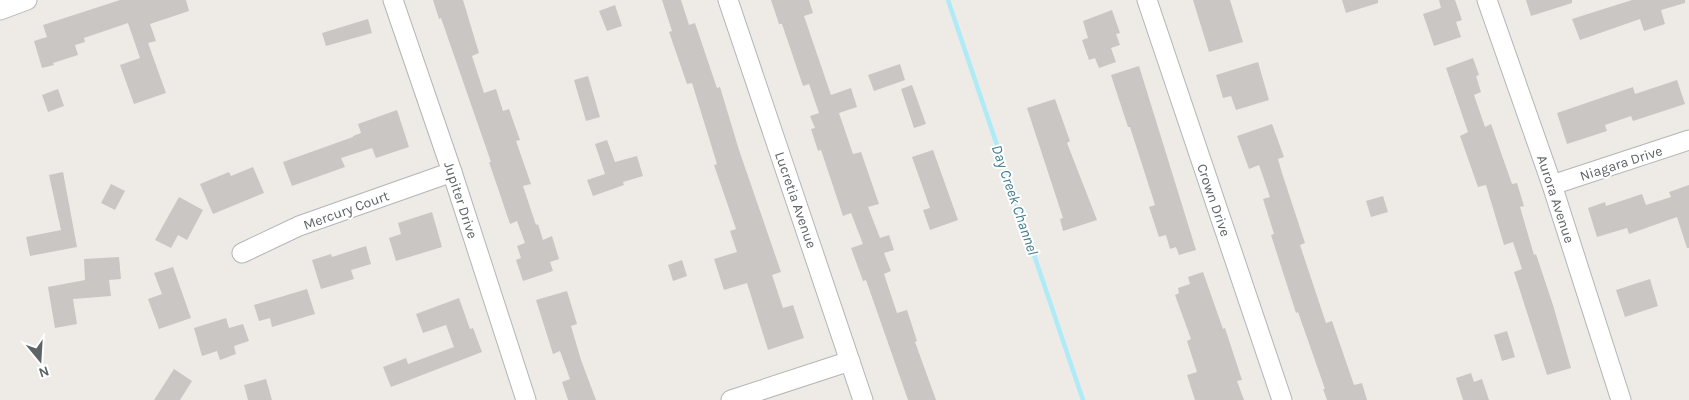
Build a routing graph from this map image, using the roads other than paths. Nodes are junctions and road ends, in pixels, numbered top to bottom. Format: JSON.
{"nodes":[{"id":1,"x":27,"y":0,"type":"edge"},
{"id":2,"x":393,"y":0,"type":"edge"},
{"id":3,"x":728,"y":0,"type":"edge"},
{"id":4,"x":1147,"y":0,"type":"edge"},
{"id":5,"x":1487,"y":0,"type":"edge"},
{"id":6,"x":0,"y":10,"type":"edge"},
{"id":7,"x":1689,"y":140,"type":"edge"},
{"id":8,"x":452,"y":172,"type":"junction"},
{"id":9,"x":1552,"y":185,"type":"junction"},
{"id":10,"x":242,"y":253,"type":"dead end"},
{"id":11,"x":850,"y":361,"type":"junction"},
{"id":12,"x":526,"y":400,"type":"edge"},
{"id":13,"x":731,"y":400,"type":"edge"},
{"id":14,"x":863,"y":400,"type":"edge"},
{"id":15,"x":1282,"y":400,"type":"edge"},
{"id":16,"x":1621,"y":400,"type":"edge"}],
"edges":[{"from":1,"to":6,"type":"street"},
{"from":2,"to":8,"type":"street","name":"Jupiter Drive"},
{"from":3,"to":11,"type":"street","name":"Lucretia Avenue"},
{"from":4,"to":15,"type":"street","name":"Crown Drive"},
{"from":5,"to":9,"type":"street","name":"Aurora Avenue"},
{"from":7,"to":9,"type":"street","name":"Niagara Drive"},
{"from":8,"to":10,"type":"street","name":"Mercury Court"},
{"from":8,"to":12,"type":"street","name":"Jupiter Drive"},
{"from":9,"to":16,"type":"street","name":"Aurora Avenue"},
{"from":11,"to":13,"type":"street"},
{"from":11,"to":14,"type":"street","name":"Lucretia Avenue"}]}
